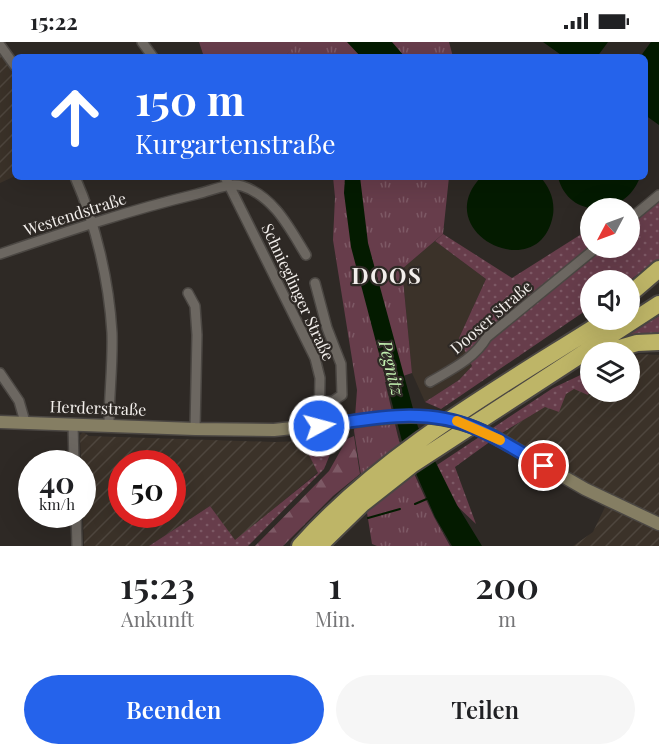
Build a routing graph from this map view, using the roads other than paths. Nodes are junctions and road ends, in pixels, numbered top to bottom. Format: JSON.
{"nodes":[{"id":1,"x":0,"y":45,"type":"edge"},
{"id":2,"x":12,"y":62,"type":"edge"},
{"id":3,"x":76,"y":180,"type":"edge"},
{"id":4,"x":227,"y":181,"type":"edge"},
{"id":5,"x":659,"y":195,"type":"edge"},
{"id":6,"x":640,"y":211,"type":"edge"},
{"id":7,"x":92,"y":223,"type":"junction"},
{"id":8,"x":0,"y":254,"type":"edge"},
{"id":9,"x":306,"y":255,"type":"dead end"},
{"id":10,"x":584,"y":258,"type":"edge"},
{"id":11,"x":659,"y":268,"type":"edge"},
{"id":12,"x":315,"y":283,"type":"dead end"},
{"id":13,"x":640,"y":285,"type":"edge"},
{"id":14,"x":659,"y":285,"type":"edge"},
{"id":15,"x":188,"y":293,"type":"dead end"},
{"id":16,"x":640,"y":297,"type":"edge"},
{"id":17,"x":659,"y":303,"type":"edge"},
{"id":18,"x":584,"y":330,"type":"edge"},
{"id":19,"x":590,"y":330,"type":"edge"},
{"id":20,"x":659,"y":342,"type":"edge"},
{"id":21,"x":640,"y":343,"type":"edge"},
{"id":22,"x":559,"y":350,"type":"junction"},
{"id":23,"x":580,"y":363,"type":"edge"},
{"id":24,"x":0,"y":373,"type":"edge"},
{"id":25,"x":545,"y":377,"type":"junction"},
{"id":26,"x":430,"y":382,"type":"dead end"},
{"id":27,"x":319,"y":403,"type":"junction"},
{"id":28,"x":0,"y":422,"type":"edge"},
{"id":29,"x":26,"y":422,"type":"junction"},
{"id":30,"x":72,"y":424,"type":"junction"},
{"id":31,"x":109,"y":425,"type":"junction"},
{"id":32,"x":319,"y":426,"type":"junction"},
{"id":33,"x":195,"y":429,"type":"junction"},
{"id":34,"x":439,"y":437,"type":"junction"},
{"id":35,"x":73,"y":450,"type":"edge"},
{"id":36,"x":374,"y":485,"type":"junction"},
{"id":37,"x":659,"y":524,"type":"edge"},
{"id":38,"x":76,"y":528,"type":"edge"},
{"id":39,"x":77,"y":546,"type":"edge"},
{"id":40,"x":300,"y":546,"type":"edge"},
{"id":41,"x":320,"y":546,"type":"edge"}],
"edges":[{"from":1,"to":2,"type":"street"},
{"from":3,"to":7,"type":"street"},
{"from":4,"to":7,"type":"street","name":"Westendstraße"},
{"from":4,"to":9,"type":"street"},
{"from":4,"to":27,"type":"street","name":"Schnieglinger Straße"},
{"from":5,"to":6,"type":"street"},
{"from":7,"to":8,"type":"street","name":"Westendstraße"},
{"from":7,"to":31,"type":"street"},
{"from":10,"to":26,"type":"street","name":"Dooser Straße"},
{"from":11,"to":13,"type":"highway"},
{"from":12,"to":27,"type":"street"},
{"from":14,"to":16,"type":"highway"},
{"from":15,"to":33,"type":"street"},
{"from":17,"to":25,"type":"highway"},
{"from":18,"to":22,"type":"highway"},
{"from":19,"to":22,"type":"highway"},
{"from":20,"to":21,"type":"highway"},
{"from":22,"to":34,"type":"highway"},
{"from":23,"to":25,"type":"highway"},
{"from":24,"to":29,"type":"street"},
{"from":25,"to":34,"type":"highway"},
{"from":27,"to":32,"type":"street","name":"Schnieglinger Straße"},
{"from":28,"to":29,"type":"main road","name":"Herderstraße"},
{"from":29,"to":30,"type":"main road","name":"Herderstraße"},
{"from":30,"to":31,"type":"main road","name":"Herderstraße"},
{"from":30,"to":35,"type":"street"},
{"from":31,"to":33,"type":"main road","name":"Herderstraße"},
{"from":32,"to":33,"type":"main road","name":"Herderstraße"},
{"from":32,"to":37,"type":"main road","name":"Herderstraße","bridge":true},
{"from":34,"to":36,"type":"highway"},
{"from":36,"to":40,"type":"highway"},
{"from":36,"to":41,"type":"highway"},
{"from":38,"to":39,"type":"street"}]}
